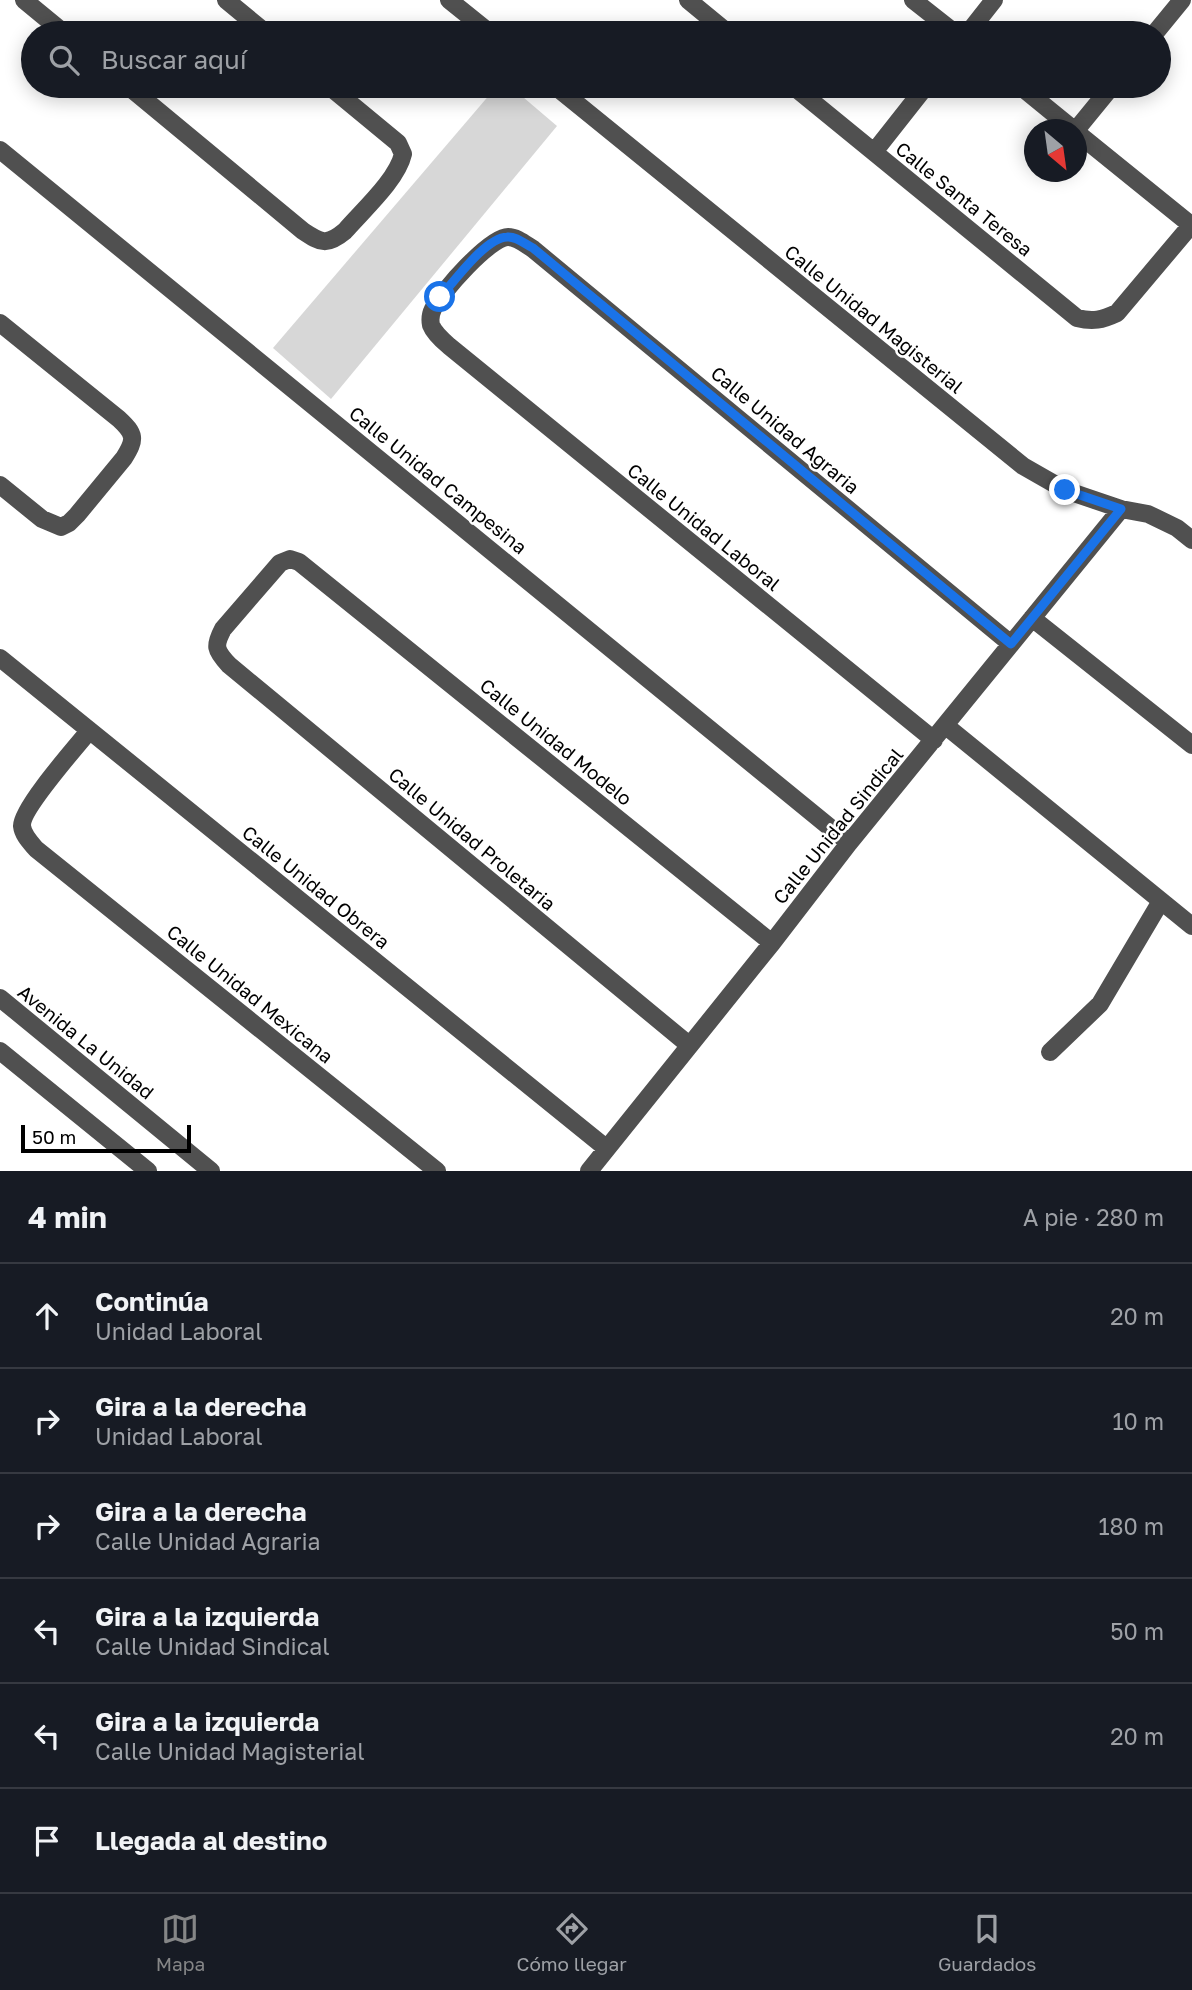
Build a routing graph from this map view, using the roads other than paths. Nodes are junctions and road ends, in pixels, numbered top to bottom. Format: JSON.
{"nodes":[{"id":1,"x":24,"y":0,"type":"edge"},
{"id":2,"x":226,"y":0,"type":"edge"},
{"id":3,"x":449,"y":0,"type":"edge"},
{"id":4,"x":688,"y":0,"type":"edge"},
{"id":5,"x":913,"y":0,"type":"edge"},
{"id":6,"x":994,"y":0,"type":"edge"},
{"id":7,"x":1182,"y":0,"type":"edge"},
{"id":8,"x":49,"y":21,"type":"edge"},
{"id":9,"x":251,"y":21,"type":"edge"},
{"id":10,"x":475,"y":21,"type":"edge"},
{"id":11,"x":713,"y":21,"type":"edge"},
{"id":12,"x":940,"y":21,"type":"edge"},
{"id":13,"x":977,"y":21,"type":"edge"},
{"id":14,"x":1165,"y":21,"type":"edge"},
{"id":15,"x":142,"y":98,"type":"edge"},
{"id":16,"x":344,"y":98,"type":"edge"},
{"id":17,"x":570,"y":98,"type":"edge"},
{"id":18,"x":808,"y":98,"type":"edge"},
{"id":19,"x":917,"y":98,"type":"edge"},
{"id":20,"x":1035,"y":98,"type":"edge"},
{"id":21,"x":1102,"y":98,"type":"edge"},
{"id":22,"x":1061,"y":119,"type":"edge"},
{"id":23,"x":1084,"y":119,"type":"edge"},
{"id":24,"x":1087,"y":140,"type":"edge"},
{"id":25,"x":0,"y":150,"type":"edge"},
{"id":26,"x":874,"y":152,"type":"junction"},
{"id":27,"x":1191,"y":225,"type":"edge"},
{"id":28,"x":533,"y":248,"type":"joint"},
{"id":29,"x":0,"y":323,"type":"edge"},
{"id":30,"x":0,"y":485,"type":"edge"},
{"id":31,"x":1121,"y":509,"type":"junction"},
{"id":32,"x":1192,"y":540,"type":"edge"},
{"id":33,"x":1032,"y":618,"type":"junction"},
{"id":34,"x":1011,"y":644,"type":"junction"},
{"id":35,"x":0,"y":658,"type":"edge"},
{"id":36,"x":229,"y":664,"type":"joint"},
{"id":37,"x":946,"y":726,"type":"junction"},
{"id":38,"x":89,"y":731,"type":"junction"},
{"id":39,"x":934,"y":740,"type":"junction"},
{"id":40,"x":1192,"y":745,"type":"edge"},
{"id":41,"x":849,"y":843,"type":"junction"},
{"id":42,"x":1161,"y":901,"type":"junction"},
{"id":43,"x":1192,"y":926,"type":"edge"},
{"id":44,"x":772,"y":943,"type":"junction"},
{"id":45,"x":0,"y":999,"type":"edge"},
{"id":46,"x":689,"y":1045,"type":"junction"},
{"id":47,"x":0,"y":1051,"type":"edge"},
{"id":48,"x":1050,"y":1052,"type":"dead end"},
{"id":49,"x":606,"y":1148,"type":"junction"},
{"id":50,"x":148,"y":1171,"type":"edge"},
{"id":51,"x":211,"y":1171,"type":"edge"},
{"id":52,"x":437,"y":1171,"type":"edge"},
{"id":53,"x":589,"y":1171,"type":"edge"}],
"edges":[{"from":1,"to":8,"type":"street"},
{"from":2,"to":9,"type":"street"},
{"from":3,"to":10,"type":"street"},
{"from":4,"to":11,"type":"street"},
{"from":5,"to":12,"type":"street"},
{"from":6,"to":13,"type":"street"},
{"from":7,"to":14,"type":"street"},
{"from":15,"to":16,"type":"street"},
{"from":17,"to":31,"type":"street","name":"Calle Unidad Magisterial"},
{"from":18,"to":26,"type":"street","name":"Calle Santa Teresa"},
{"from":19,"to":26,"type":"street"},
{"from":20,"to":22,"type":"street"},
{"from":21,"to":23,"type":"street"},
{"from":24,"to":27,"type":"street"},
{"from":25,"to":41,"type":"street","name":"Calle Unidad Campesina"},
{"from":26,"to":27,"type":"street","name":"Calle Santa Teresa"},
{"from":28,"to":34,"type":"street","name":"Calle Unidad Agraria"},
{"from":28,"to":39,"type":"street","name":"Calle Unidad Laboral"},
{"from":29,"to":30,"type":"street"},
{"from":31,"to":32,"type":"street","name":"Calle Unidad Magisterial"},
{"from":31,"to":33,"type":"street","name":"Calle Unidad Sindical"},
{"from":33,"to":34,"type":"street","name":"Calle Unidad Sindical"},
{"from":33,"to":40,"type":"street"},
{"from":34,"to":37,"type":"street","name":"Calle Unidad Sindical"},
{"from":35,"to":38,"type":"street","name":"Calle Unidad Obrera"},
{"from":36,"to":44,"type":"street","name":"Calle Unidad Modelo"},
{"from":36,"to":46,"type":"street","name":"Calle Unidad Proletaria"},
{"from":37,"to":39,"type":"street","name":"Calle Unidad Sindical"},
{"from":37,"to":42,"type":"street"},
{"from":38,"to":49,"type":"street","name":"Calle Unidad Obrera"},
{"from":38,"to":52,"type":"street","name":"Calle Unidad Mexicana"},
{"from":39,"to":41,"type":"street","name":"Calle Unidad Sindical"},
{"from":41,"to":44,"type":"street","name":"Calle Unidad Sindical"},
{"from":42,"to":43,"type":"street"},
{"from":42,"to":48,"type":"street"},
{"from":44,"to":46,"type":"street","name":"Calle Unidad Sindical"},
{"from":45,"to":51,"type":"street","name":"Avenida La Unidad"},
{"from":46,"to":49,"type":"street","name":"Calle Unidad Sindical"},
{"from":47,"to":50,"type":"street"},
{"from":49,"to":53,"type":"street","name":"Calle Unidad Sindical"}]}
